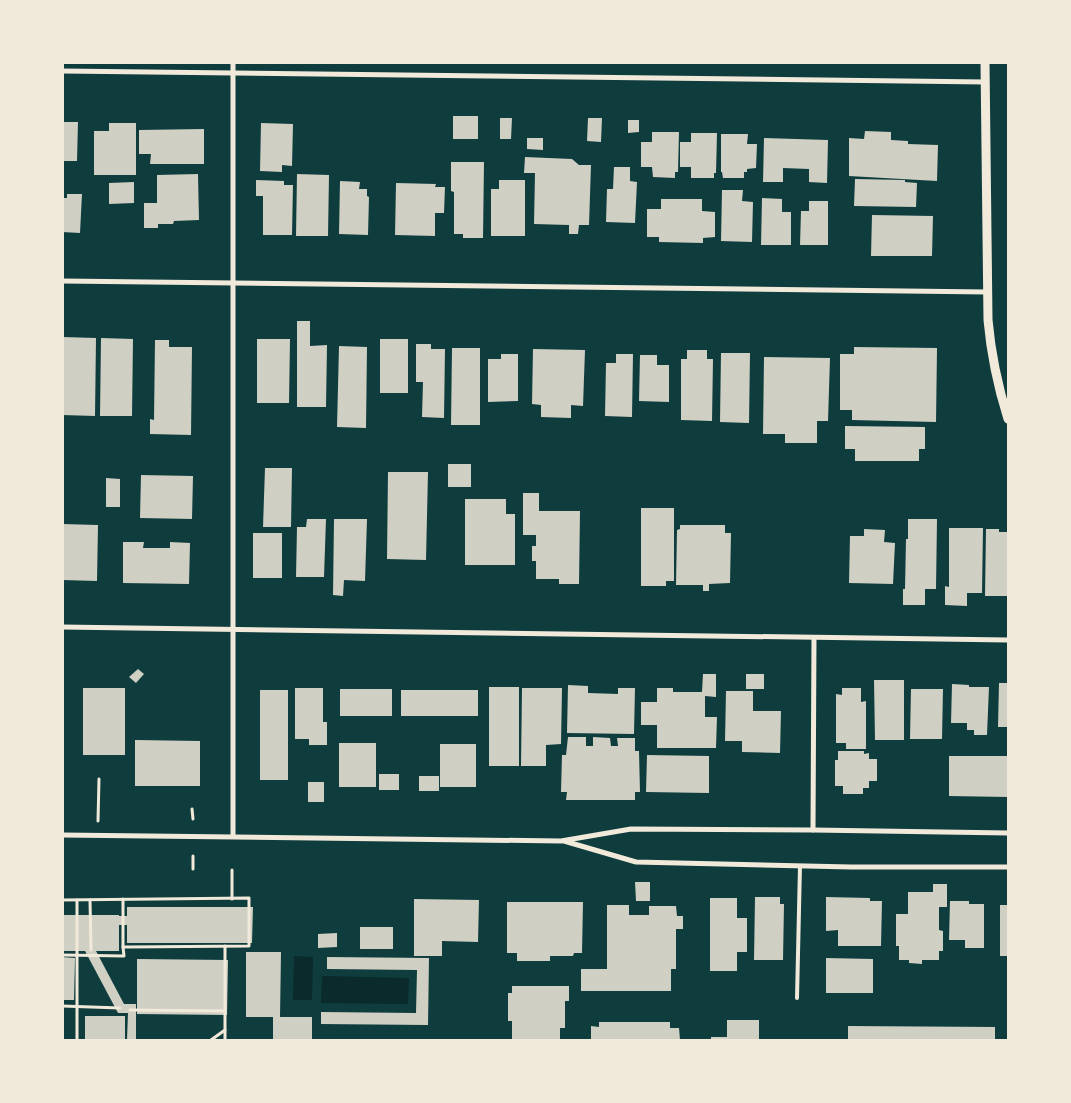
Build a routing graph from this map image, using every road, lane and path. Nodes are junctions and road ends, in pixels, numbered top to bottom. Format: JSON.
{"nodes":[{"id":1,"x":232,"y":62,"type":"edge"},
{"id":2,"x":985,"y":62,"type":"edge"},
{"id":3,"x":62,"y":71,"type":"edge"},
{"id":4,"x":232,"y":74,"type":"junction"},
{"id":5,"x":985,"y":82,"type":"junction"},
{"id":6,"x":62,"y":281,"type":"edge"},
{"id":7,"x":233,"y":283,"type":"junction"},
{"id":8,"x":987,"y":292,"type":"junction"},
{"id":9,"x":1008,"y":419,"type":"edge"},
{"id":10,"x":62,"y":627,"type":"edge"},
{"id":11,"x":233,"y":629,"type":"junction"},
{"id":12,"x":814,"y":638,"type":"junction"},
{"id":13,"x":1008,"y":640,"type":"edge"},
{"id":14,"x":99,"y":779,"type":"dead end"},
{"id":15,"x":192,"y":809,"type":"dead end"},
{"id":16,"x":98,"y":813,"type":"dead end"},
{"id":17,"x":192,"y":819,"type":"dead end"},
{"id":18,"x":813,"y":830,"type":"junction"},
{"id":19,"x":1008,"y":833,"type":"edge"},
{"id":20,"x":62,"y":835,"type":"edge"},
{"id":21,"x":233,"y":836,"type":"junction"},
{"id":22,"x":561,"y":840,"type":"junction"},
{"id":23,"x":193,"y":856,"type":"dead end"},
{"id":24,"x":800,"y":866,"type":"junction"},
{"id":25,"x":1008,"y":867,"type":"edge"},
{"id":26,"x":193,"y":869,"type":"dead end"},
{"id":27,"x":232,"y":870,"type":"dead end"},
{"id":28,"x":232,"y":899,"type":"junction"},
{"id":29,"x":62,"y":900,"type":"edge"},
{"id":30,"x":77,"y":900,"type":"junction"},
{"id":31,"x":90,"y":900,"type":"junction"},
{"id":32,"x":123,"y":900,"type":"junction"},
{"id":33,"x":225,"y":946,"type":"junction"},
{"id":34,"x":123,"y":947,"type":"junction"},
{"id":35,"x":91,"y":950,"type":"dead end"},
{"id":36,"x":62,"y":955,"type":"edge"},
{"id":37,"x":78,"y":955,"type":"junction"},
{"id":38,"x":797,"y":998,"type":"dead end"},
{"id":39,"x":62,"y":1006,"type":"edge"},
{"id":40,"x":78,"y":1006,"type":"junction"},
{"id":41,"x":120,"y":1008,"type":"dead end"},
{"id":42,"x":130,"y":1010,"type":"dead end"},
{"id":43,"x":225,"y":1011,"type":"junction"},
{"id":44,"x":225,"y":1030,"type":"junction"},
{"id":45,"x":77,"y":1040,"type":"edge"},
{"id":46,"x":211,"y":1040,"type":"edge"},
{"id":47,"x":225,"y":1040,"type":"edge"}],
"edges":[{"from":1,"to":4,"type":"street"},
{"from":2,"to":5,"type":"street"},
{"from":3,"to":4,"type":"street"},
{"from":4,"to":5,"type":"street"},
{"from":4,"to":7,"type":"street"},
{"from":5,"to":8,"type":"street"},
{"from":6,"to":7,"type":"street"},
{"from":7,"to":8,"type":"street"},
{"from":7,"to":11,"type":"street"},
{"from":8,"to":9,"type":"street"},
{"from":10,"to":11,"type":"street"},
{"from":11,"to":12,"type":"street"},
{"from":11,"to":21,"type":"street"},
{"from":12,"to":13,"type":"street"},
{"from":12,"to":18,"type":"street"},
{"from":14,"to":16,"type":"path"},
{"from":15,"to":17,"type":"path"},
{"from":18,"to":19,"type":"street"},
{"from":18,"to":22,"type":"street"},
{"from":20,"to":21,"type":"street"},
{"from":21,"to":22,"type":"street"},
{"from":22,"to":24,"type":"street"},
{"from":23,"to":26,"type":"path"},
{"from":24,"to":25,"type":"street"},
{"from":24,"to":38,"type":"lane"},
{"from":27,"to":28,"type":"path"},
{"from":28,"to":32,"type":"path"},
{"from":28,"to":33,"type":"path"},
{"from":29,"to":30,"type":"path"},
{"from":30,"to":31,"type":"path"},
{"from":30,"to":37,"type":"path"},
{"from":31,"to":32,"type":"path"},
{"from":31,"to":35,"type":"path"},
{"from":32,"to":34,"type":"path"},
{"from":33,"to":34,"type":"path"},
{"from":33,"to":43,"type":"path"},
{"from":34,"to":37,"type":"path"},
{"from":36,"to":37,"type":"path"},
{"from":37,"to":40,"type":"path"},
{"from":39,"to":40,"type":"path"},
{"from":40,"to":41,"type":"path"},
{"from":40,"to":45,"type":"path"},
{"from":42,"to":43,"type":"path"},
{"from":43,"to":44,"type":"path"},
{"from":44,"to":46,"type":"path"},
{"from":44,"to":47,"type":"path"}]}
